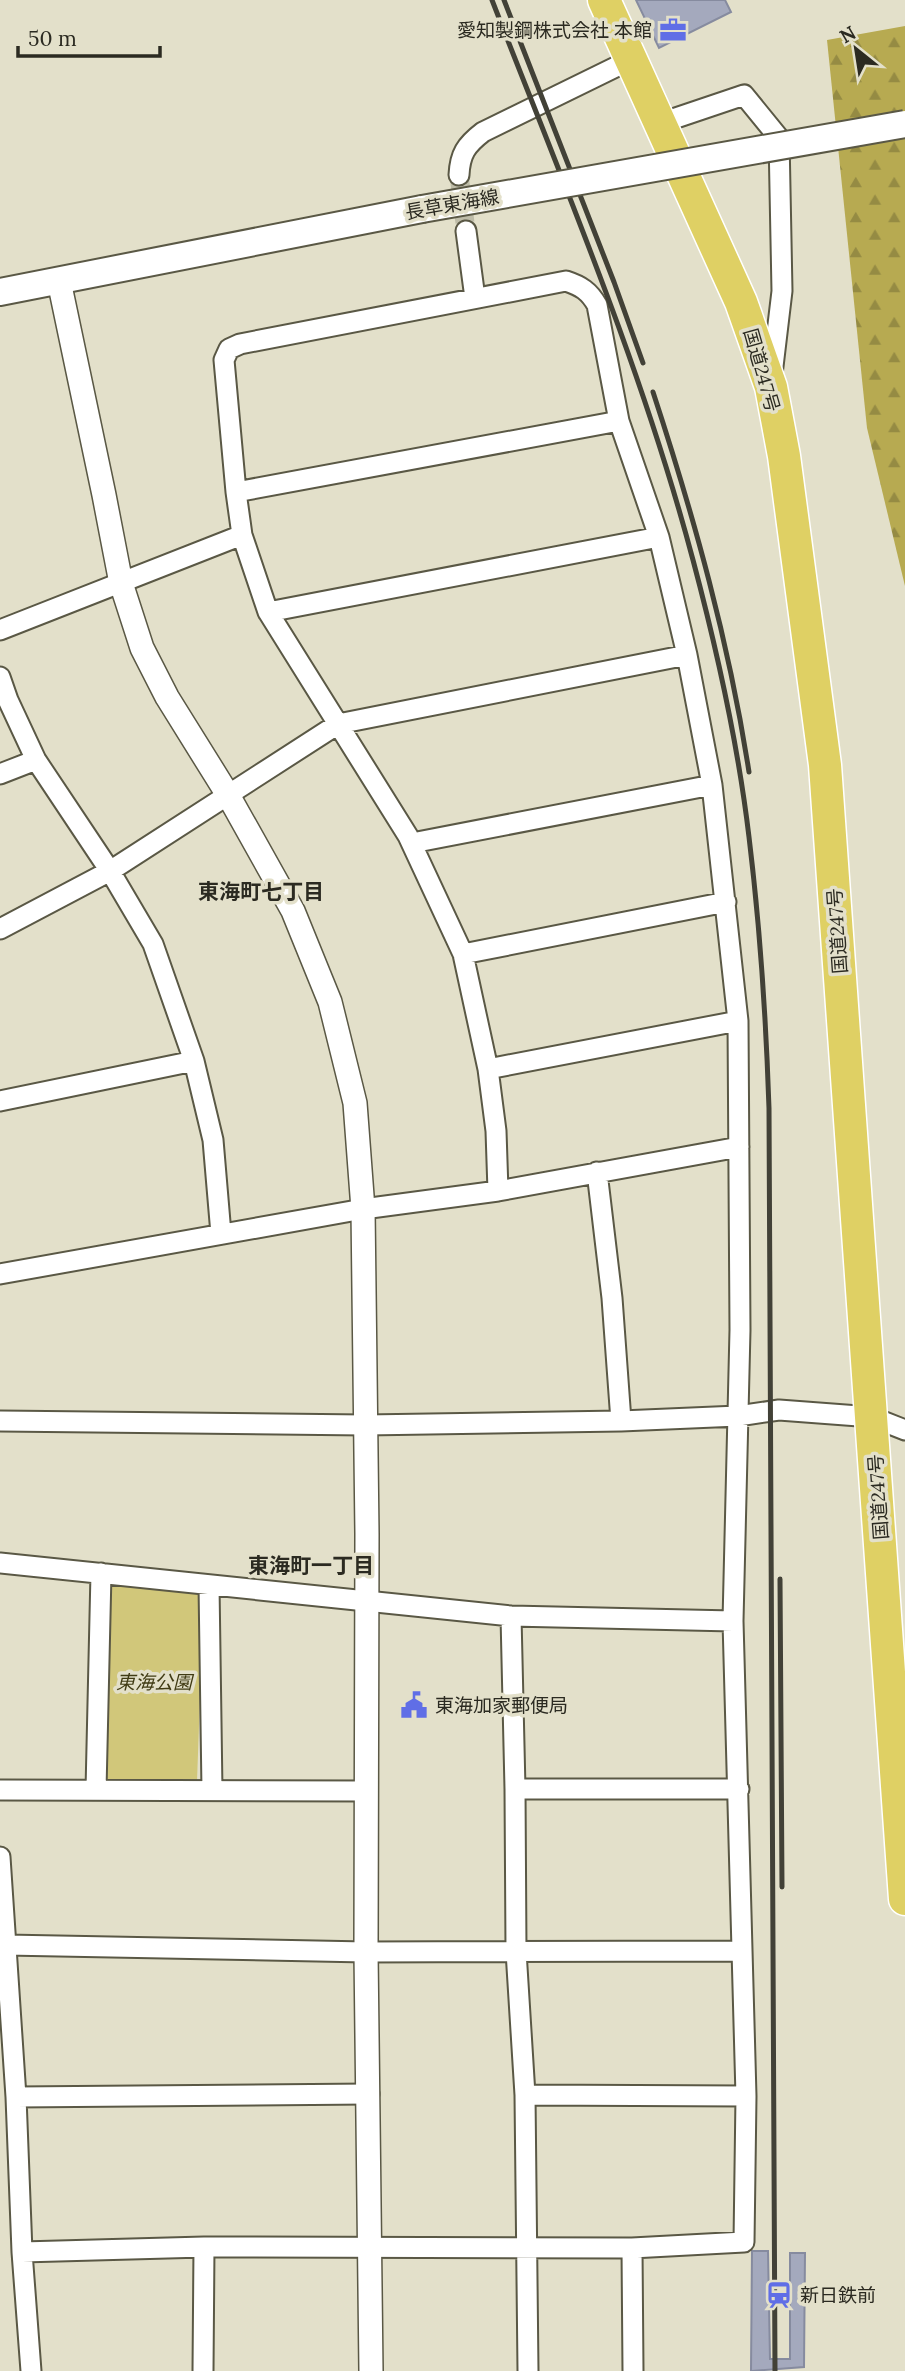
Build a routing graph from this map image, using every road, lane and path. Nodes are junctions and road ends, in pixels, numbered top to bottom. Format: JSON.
{"nodes":[{"id":1,"x":604,"y":0,"type":"edge"},
{"id":2,"x":632,"y":59,"type":"junction"},
{"id":3,"x":661,"y":123,"type":"junction"},
{"id":4,"x":905,"y":124,"type":"edge"},
{"id":5,"x":459,"y":175,"type":"tunnel mouth"},
{"id":6,"x":467,"y":231,"type":"tunnel mouth"},
{"id":7,"x":59,"y":281,"type":"junction"},
{"id":8,"x":0,"y":292,"type":"edge"},
{"id":9,"x":475,"y":298,"type":"junction"},
{"id":10,"x":771,"y":387,"type":"junction"},
{"id":11,"x":619,"y":421,"type":"junction"},
{"id":12,"x":236,"y":492,"type":"junction"},
{"id":13,"x":242,"y":535,"type":"junction"},
{"id":14,"x":659,"y":537,"type":"junction"},
{"id":15,"x":121,"y":583,"type":"junction"},
{"id":16,"x":268,"y":612,"type":"junction"},
{"id":17,"x":0,"y":630,"type":"edge"},
{"id":18,"x":687,"y":655,"type":"junction"},
{"id":19,"x":0,"y":677,"type":"edge"},
{"id":20,"x":338,"y":724,"type":"junction"},
{"id":21,"x":36,"y":760,"type":"junction"},
{"id":22,"x":0,"y":774,"type":"edge"},
{"id":23,"x":712,"y":785,"type":"junction"},
{"id":24,"x":228,"y":795,"type":"junction"},
{"id":25,"x":412,"y":843,"type":"junction"},
{"id":26,"x":110,"y":871,"type":"junction"},
{"id":27,"x":726,"y":902,"type":"junction"},
{"id":28,"x":0,"y":929,"type":"edge"},
{"id":29,"x":463,"y":954,"type":"junction"},
{"id":30,"x":738,"y":1021,"type":"junction"},
{"id":31,"x":194,"y":1061,"type":"junction"},
{"id":32,"x":488,"y":1069,"type":"junction"},
{"id":33,"x":0,"y":1101,"type":"edge"},
{"id":34,"x":739,"y":1147,"type":"junction"},
{"id":35,"x":597,"y":1172,"type":"junction"},
{"id":36,"x":498,"y":1191,"type":"junction"},
{"id":37,"x":363,"y":1209,"type":"junction"},
{"id":38,"x":221,"y":1234,"type":"junction"},
{"id":39,"x":0,"y":1274,"type":"edge"},
{"id":40,"x":738,"y":1416,"type":"junction"},
{"id":41,"x":872,"y":1417,"type":"junction"},
{"id":42,"x":0,"y":1421,"type":"edge"},
{"id":43,"x":621,"y":1421,"type":"junction"},
{"id":44,"x":365,"y":1425,"type":"junction"},
{"id":45,"x":905,"y":1430,"type":"edge"},
{"id":46,"x":0,"y":1563,"type":"edge"},
{"id":47,"x":101,"y":1573,"type":"junction"},
{"id":48,"x":209,"y":1585,"type":"junction"},
{"id":49,"x":366,"y":1602,"type":"junction"},
{"id":50,"x":511,"y":1616,"type":"junction"},
{"id":51,"x":733,"y":1621,"type":"junction"},
{"id":52,"x":515,"y":1789,"type":"junction"},
{"id":53,"x":739,"y":1789,"type":"junction"},
{"id":54,"x":0,"y":1790,"type":"edge"},
{"id":55,"x":96,"y":1790,"type":"junction"},
{"id":56,"x":212,"y":1790,"type":"junction"},
{"id":57,"x":367,"y":1791,"type":"junction"},
{"id":58,"x":0,"y":1857,"type":"edge"},
{"id":59,"x":905,"y":1899,"type":"edge"},
{"id":60,"x":6,"y":1945,"type":"junction"},
{"id":61,"x":516,"y":1951,"type":"junction"},
{"id":62,"x":742,"y":1951,"type":"junction"},
{"id":63,"x":366,"y":1952,"type":"junction"},
{"id":64,"x":369,"y":2094,"type":"junction"},
{"id":65,"x":525,"y":2095,"type":"junction"},
{"id":66,"x":746,"y":2096,"type":"junction"},
{"id":67,"x":16,"y":2098,"type":"junction"},
{"id":68,"x":204,"y":2247,"type":"junction"},
{"id":69,"x":370,"y":2247,"type":"junction"},
{"id":70,"x":527,"y":2248,"type":"junction"},
{"id":71,"x":632,"y":2248,"type":"junction"},
{"id":72,"x":22,"y":2252,"type":"junction"},
{"id":73,"x":31,"y":2371,"type":"edge"},
{"id":74,"x":202,"y":2371,"type":"edge"},
{"id":75,"x":371,"y":2371,"type":"edge"},
{"id":76,"x":528,"y":2371,"type":"edge"},
{"id":77,"x":633,"y":2371,"type":"edge"}],
"edges":[{"from":1,"to":2,"type":"highway","name":"国道247号"},
{"from":2,"to":3,"type":"highway","name":"国道247号"},
{"from":2,"to":5,"type":"street"},
{"from":3,"to":10,"type":"highway","name":"国道247号"},
{"from":3,"to":10,"type":"street"},
{"from":4,"to":7,"type":"main road","name":"長草東海線","bridge":true},
{"from":6,"to":9,"type":"street"},
{"from":7,"to":8,"type":"main road","name":"長草東海線"},
{"from":7,"to":15,"type":"street"},
{"from":9,"to":11,"type":"street"},
{"from":9,"to":12,"type":"street"},
{"from":10,"to":41,"type":"highway","name":"国道247号"},
{"from":11,"to":12,"type":"street"},
{"from":11,"to":14,"type":"street"},
{"from":12,"to":13,"type":"street"},
{"from":13,"to":15,"type":"street"},
{"from":13,"to":16,"type":"street"},
{"from":14,"to":16,"type":"street"},
{"from":14,"to":18,"type":"street"},
{"from":15,"to":17,"type":"street"},
{"from":15,"to":24,"type":"street"},
{"from":16,"to":20,"type":"street"},
{"from":18,"to":20,"type":"street"},
{"from":18,"to":23,"type":"street"},
{"from":19,"to":21,"type":"street"},
{"from":20,"to":24,"type":"street"},
{"from":20,"to":25,"type":"street"},
{"from":21,"to":22,"type":"street"},
{"from":21,"to":26,"type":"street"},
{"from":23,"to":25,"type":"street"},
{"from":23,"to":27,"type":"street"},
{"from":24,"to":26,"type":"street"},
{"from":24,"to":37,"type":"street"},
{"from":25,"to":29,"type":"street"},
{"from":26,"to":28,"type":"street"},
{"from":26,"to":31,"type":"street"},
{"from":27,"to":29,"type":"street"},
{"from":27,"to":30,"type":"street"},
{"from":29,"to":32,"type":"street"},
{"from":30,"to":32,"type":"street"},
{"from":30,"to":34,"type":"street"},
{"from":31,"to":33,"type":"street"},
{"from":31,"to":38,"type":"street"},
{"from":32,"to":36,"type":"street"},
{"from":34,"to":35,"type":"street"},
{"from":34,"to":40,"type":"street"},
{"from":35,"to":36,"type":"street"},
{"from":35,"to":43,"type":"street"},
{"from":36,"to":37,"type":"street"},
{"from":37,"to":38,"type":"street"},
{"from":37,"to":44,"type":"street"},
{"from":38,"to":39,"type":"street"},
{"from":40,"to":41,"type":"street"},
{"from":40,"to":43,"type":"street"},
{"from":40,"to":51,"type":"street"},
{"from":41,"to":45,"type":"street"},
{"from":41,"to":59,"type":"highway","name":"国道247号"},
{"from":42,"to":44,"type":"street"},
{"from":43,"to":44,"type":"street"},
{"from":44,"to":49,"type":"street"},
{"from":46,"to":47,"type":"street"},
{"from":47,"to":48,"type":"street"},
{"from":47,"to":55,"type":"street"},
{"from":48,"to":49,"type":"street"},
{"from":48,"to":56,"type":"street"},
{"from":49,"to":50,"type":"street"},
{"from":49,"to":57,"type":"street"},
{"from":50,"to":51,"type":"street"},
{"from":50,"to":52,"type":"street"},
{"from":51,"to":53,"type":"street"},
{"from":52,"to":53,"type":"street"},
{"from":52,"to":61,"type":"street"},
{"from":53,"to":62,"type":"street"},
{"from":54,"to":55,"type":"street"},
{"from":55,"to":56,"type":"street"},
{"from":56,"to":57,"type":"street"},
{"from":57,"to":63,"type":"street"},
{"from":58,"to":60,"type":"street"},
{"from":60,"to":63,"type":"street"},
{"from":60,"to":67,"type":"street"},
{"from":61,"to":62,"type":"street"},
{"from":61,"to":63,"type":"street"},
{"from":61,"to":65,"type":"street"},
{"from":62,"to":66,"type":"street"},
{"from":63,"to":64,"type":"street"},
{"from":64,"to":67,"type":"street"},
{"from":64,"to":69,"type":"street"},
{"from":65,"to":66,"type":"street"},
{"from":65,"to":70,"type":"street"},
{"from":66,"to":71,"type":"street"},
{"from":67,"to":72,"type":"street"},
{"from":68,"to":69,"type":"street"},
{"from":68,"to":72,"type":"street"},
{"from":68,"to":74,"type":"street"},
{"from":69,"to":70,"type":"street"},
{"from":69,"to":75,"type":"street"},
{"from":70,"to":71,"type":"street"},
{"from":70,"to":76,"type":"street"},
{"from":71,"to":77,"type":"street"},
{"from":72,"to":73,"type":"street"}]}
